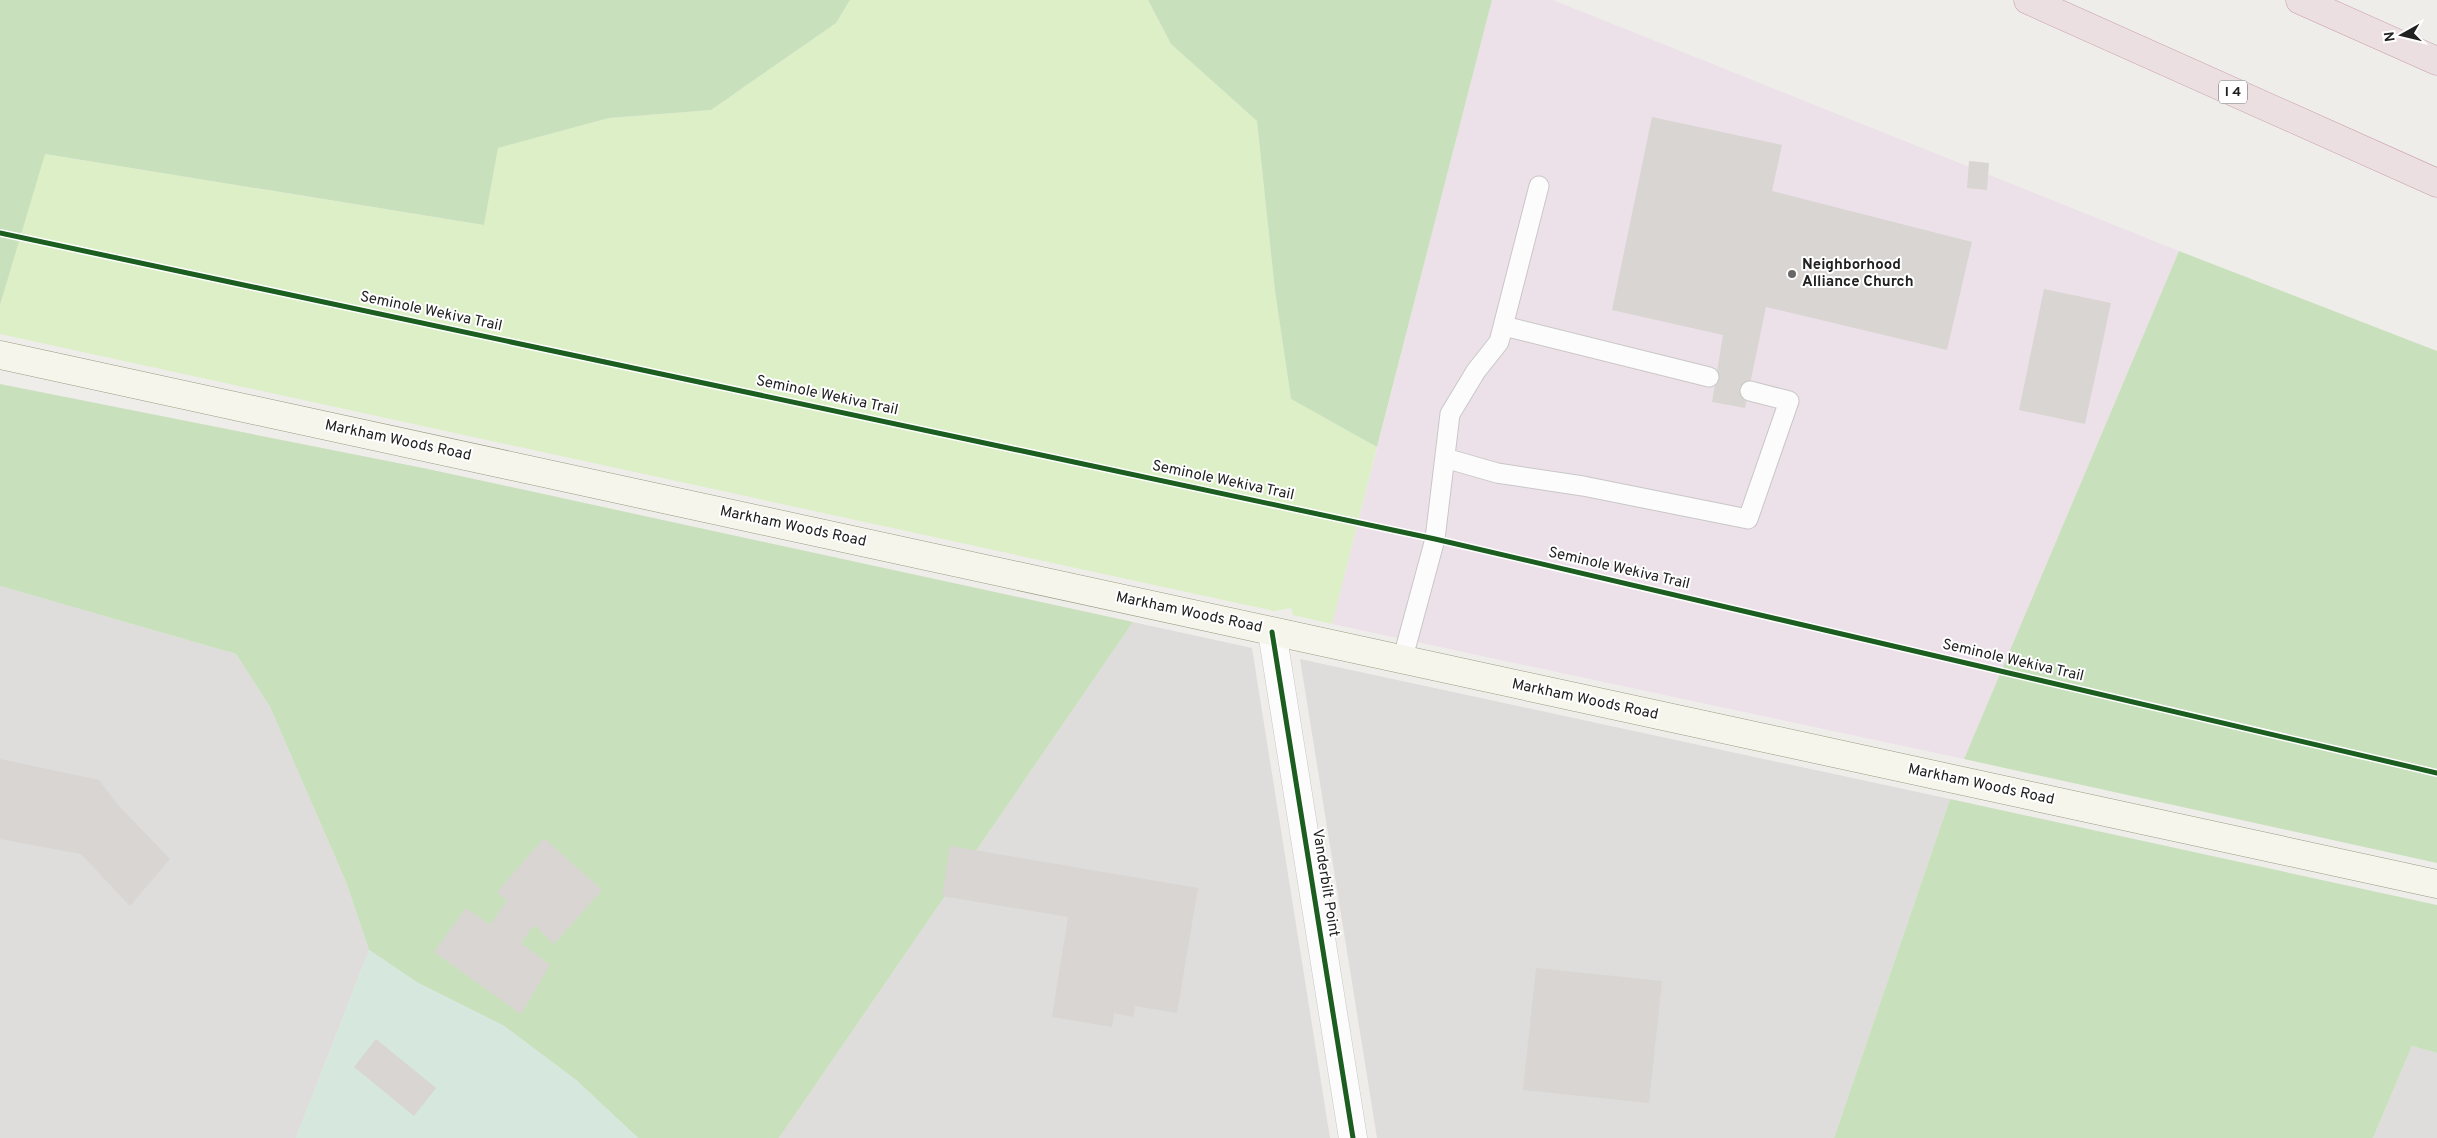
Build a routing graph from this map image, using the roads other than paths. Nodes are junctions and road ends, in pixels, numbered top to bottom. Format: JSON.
{"nodes":[{"id":1,"x":2028,"y":0,"type":"edge"},
{"id":2,"x":2300,"y":0,"type":"edge"},
{"id":3,"x":2437,"y":62,"type":"edge"},
{"id":4,"x":2437,"y":183,"type":"edge"},
{"id":5,"x":1539,"y":186,"type":"dead end"},
{"id":6,"x":1504,"y":326,"type":"junction"},
{"id":7,"x":0,"y":355,"type":"edge"},
{"id":8,"x":1709,"y":377,"type":"dead end"},
{"id":9,"x":1750,"y":391,"type":"dead end"},
{"id":10,"x":1445,"y":458,"type":"junction"},
{"id":11,"x":1272,"y":632,"type":"junction"},
{"id":12,"x":1402,"y":661,"type":"junction"},
{"id":13,"x":2437,"y":884,"type":"edge"},
{"id":14,"x":1353,"y":1138,"type":"edge"}],
"edges":[{"from":1,"to":4,"type":"highway","number":"I 4"},
{"from":2,"to":3,"type":"highway"},
{"from":5,"to":6,"type":"lane"},
{"from":6,"to":8,"type":"lane"},
{"from":6,"to":10,"type":"lane"},
{"from":7,"to":11,"type":"main road","name":"Markham Woods Road"},
{"from":9,"to":10,"type":"lane"},
{"from":10,"to":12,"type":"lane"},
{"from":11,"to":12,"type":"main road","name":"Markham Woods Road"},
{"from":11,"to":14,"type":"street","name":"Vanderbilt Point"},
{"from":12,"to":13,"type":"main road","name":"Markham Woods Road"}]}
